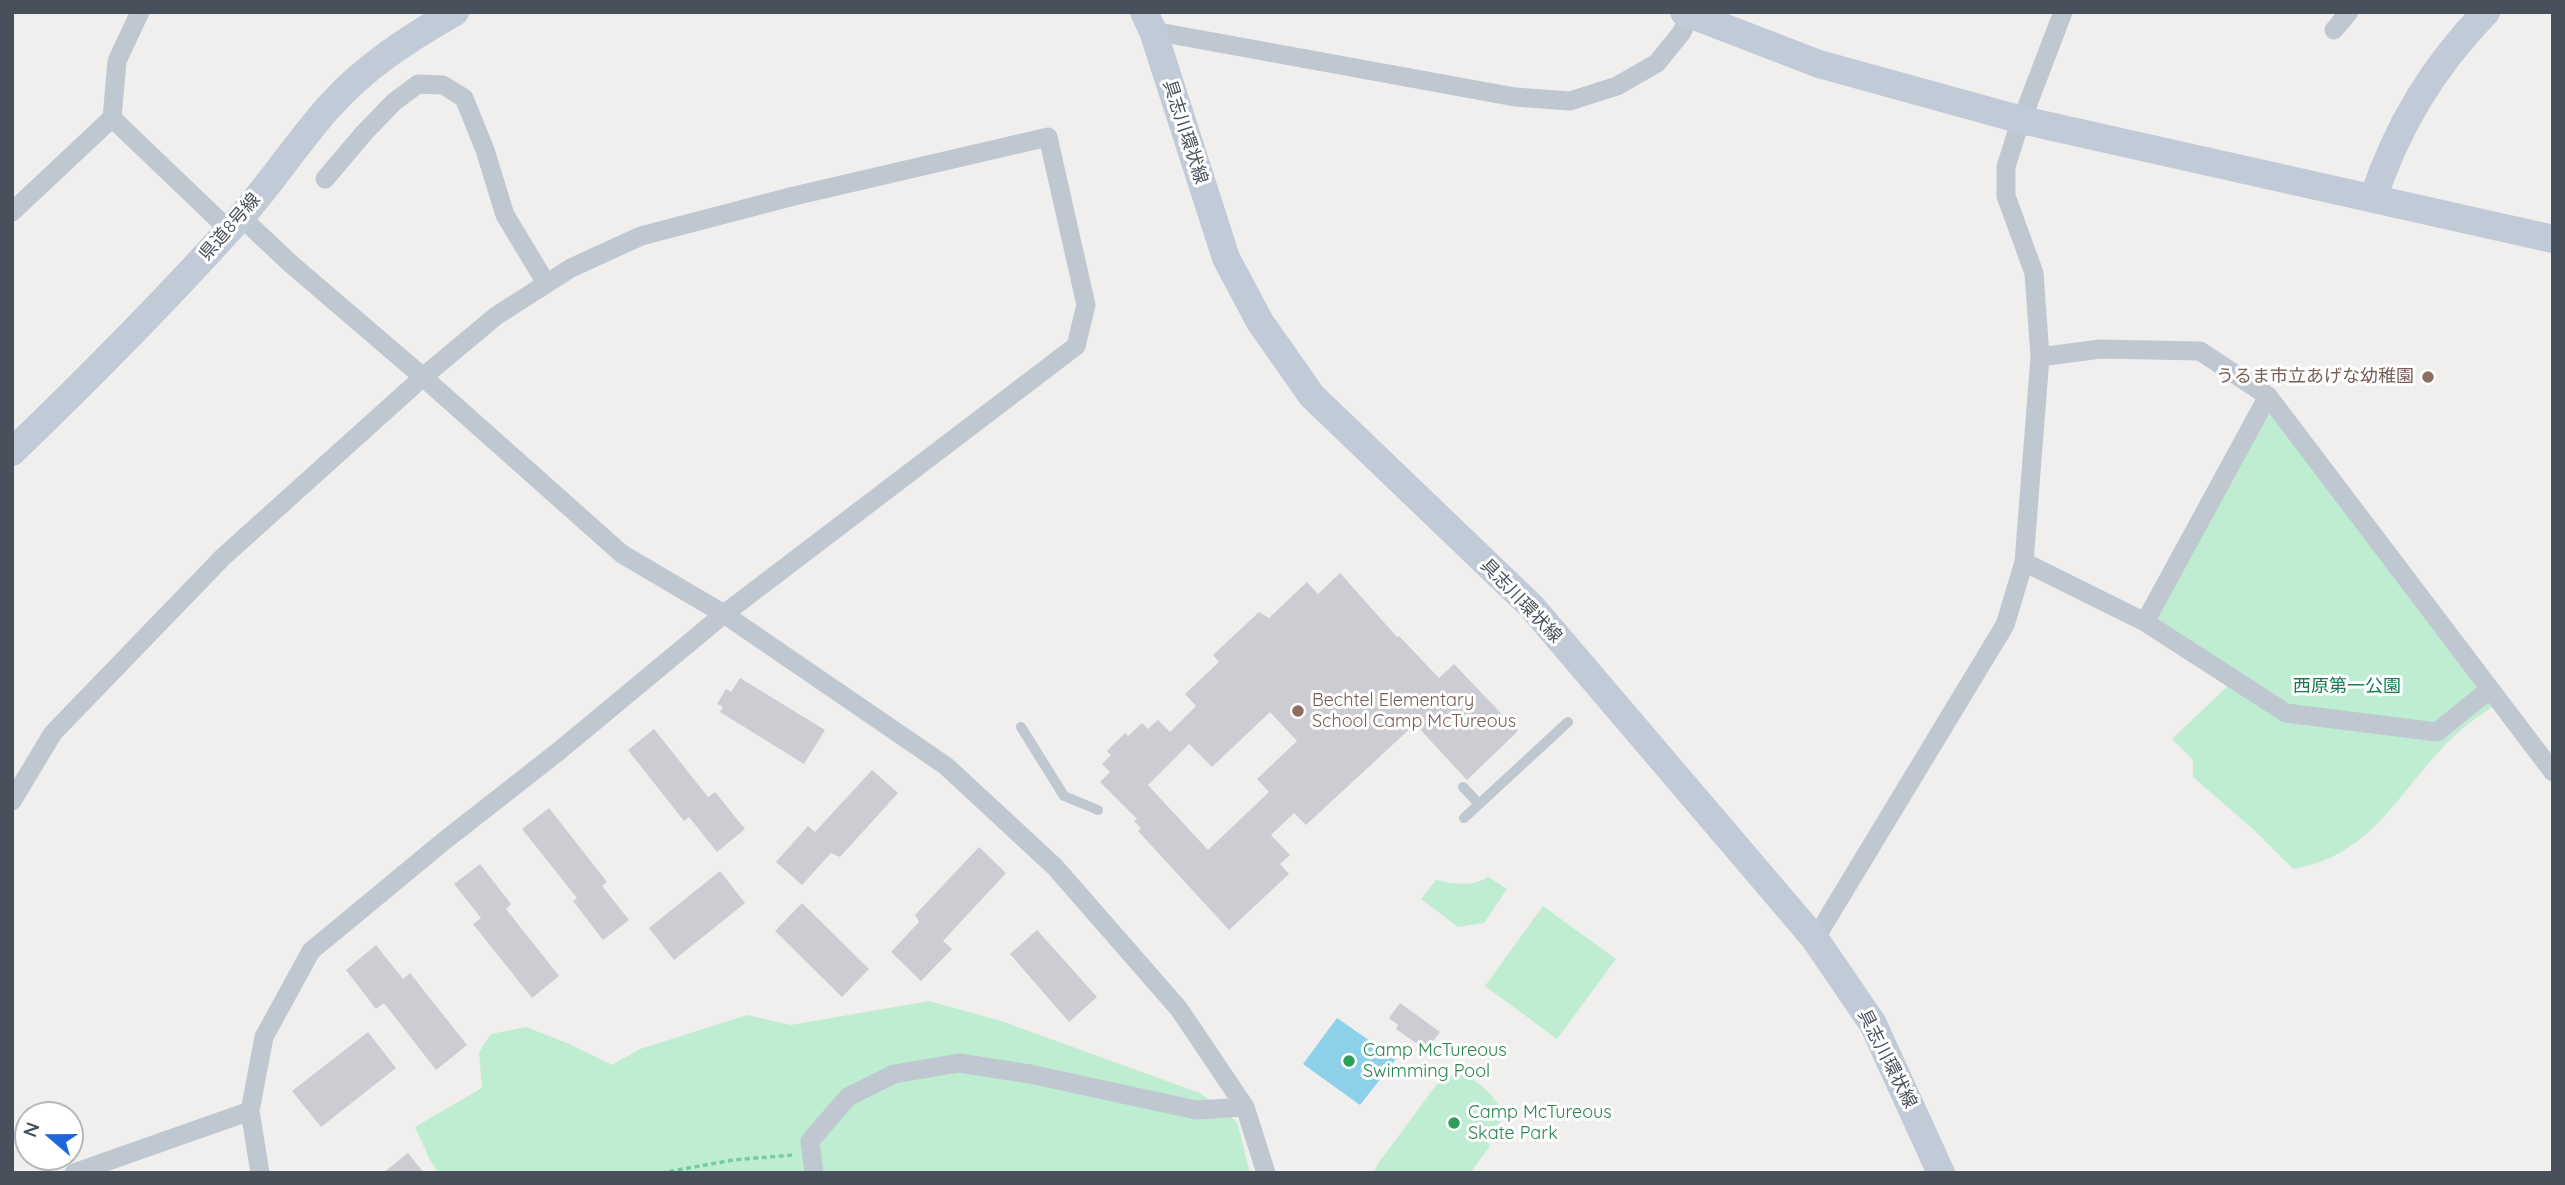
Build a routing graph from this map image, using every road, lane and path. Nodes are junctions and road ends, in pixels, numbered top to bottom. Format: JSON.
{"nodes":[{"id":1,"x":140,"y":12,"type":"edge"},
{"id":2,"x":454,"y":12,"type":"edge"},
{"id":3,"x":2063,"y":12,"type":"edge"},
{"id":4,"x":2349,"y":12,"type":"edge"},
{"id":5,"x":2486,"y":12,"type":"edge"},
{"id":6,"x":1687,"y":14,"type":"edge"},
{"id":7,"x":1148,"y":21,"type":"edge"},
{"id":8,"x":2334,"y":30,"type":"dead end"},
{"id":9,"x":113,"y":118,"type":"junction"},
{"id":10,"x":2022,"y":120,"type":"junction"},
{"id":11,"x":325,"y":179,"type":"dead end"},
{"id":12,"x":2372,"y":199,"type":"junction"},
{"id":13,"x":12,"y":212,"type":"edge"},
{"id":14,"x":235,"y":223,"type":"junction"},
{"id":15,"x":2553,"y":239,"type":"edge"},
{"id":16,"x":547,"y":284,"type":"junction"},
{"id":17,"x":2040,"y":357,"type":"junction"},
{"id":18,"x":423,"y":377,"type":"junction"},
{"id":19,"x":2268,"y":396,"type":"junction"},
{"id":20,"x":12,"y":452,"type":"edge"},
{"id":21,"x":2024,"y":562,"type":"junction"},
{"id":22,"x":724,"y":614,"type":"junction"},
{"id":23,"x":2145,"y":622,"type":"junction"},
{"id":24,"x":2490,"y":689,"type":"junction"},
{"id":25,"x":1569,"y":722,"type":"dead end"},
{"id":26,"x":1021,"y":727,"type":"dead end"},
{"id":27,"x":2553,"y":772,"type":"edge"},
{"id":28,"x":1463,"y":787,"type":"dead end"},
{"id":29,"x":12,"y":801,"type":"edge"},
{"id":30,"x":1479,"y":804,"type":"junction"},
{"id":31,"x":1098,"y":810,"type":"dead end"},
{"id":32,"x":1464,"y":818,"type":"dead end"},
{"id":33,"x":1815,"y":939,"type":"junction"},
{"id":34,"x":1245,"y":1107,"type":"junction"},
{"id":35,"x":250,"y":1111,"type":"junction"},
{"id":36,"x":813,"y":1163,"type":"edge"},
{"id":37,"x":74,"y":1173,"type":"edge"},
{"id":38,"x":260,"y":1173,"type":"edge"},
{"id":39,"x":661,"y":1173,"type":"edge"},
{"id":40,"x":1266,"y":1173,"type":"edge"},
{"id":41,"x":1941,"y":1173,"type":"edge"}],
"edges":[{"from":1,"to":9,"type":"street"},
{"from":2,"to":14,"type":"main road","name":"県道8号線"},
{"from":3,"to":10,"type":"street"},
{"from":4,"to":8,"type":"street"},
{"from":5,"to":12,"type":"main road"},
{"from":6,"to":7,"type":"street"},
{"from":6,"to":10,"type":"main road"},
{"from":7,"to":33,"type":"main road","name":"具志川環状線"},
{"from":9,"to":13,"type":"street"},
{"from":9,"to":14,"type":"street"},
{"from":10,"to":12,"type":"main road"},
{"from":10,"to":17,"type":"street"},
{"from":11,"to":16,"type":"street"},
{"from":12,"to":15,"type":"main road"},
{"from":14,"to":18,"type":"street"},
{"from":14,"to":20,"type":"main road","name":"県道8号線"},
{"from":16,"to":18,"type":"street"},
{"from":16,"to":22,"type":"street"},
{"from":17,"to":19,"type":"street"},
{"from":17,"to":21,"type":"street"},
{"from":18,"to":22,"type":"street"},
{"from":18,"to":29,"type":"street"},
{"from":19,"to":23,"type":"street"},
{"from":19,"to":24,"type":"street"},
{"from":21,"to":23,"type":"street"},
{"from":21,"to":33,"type":"street"},
{"from":22,"to":34,"type":"street"},
{"from":22,"to":35,"type":"street"},
{"from":23,"to":24,"type":"street"},
{"from":24,"to":27,"type":"street"},
{"from":25,"to":30,"type":"lane"},
{"from":26,"to":31,"type":"lane"},
{"from":28,"to":30,"type":"lane"},
{"from":30,"to":32,"type":"lane"},
{"from":33,"to":41,"type":"main road","name":"具志川環状線"},
{"from":34,"to":36,"type":"street"},
{"from":34,"to":40,"type":"street"},
{"from":35,"to":37,"type":"street"},
{"from":35,"to":38,"type":"street"},
{"from":36,"to":39,"type":"path"}]}
